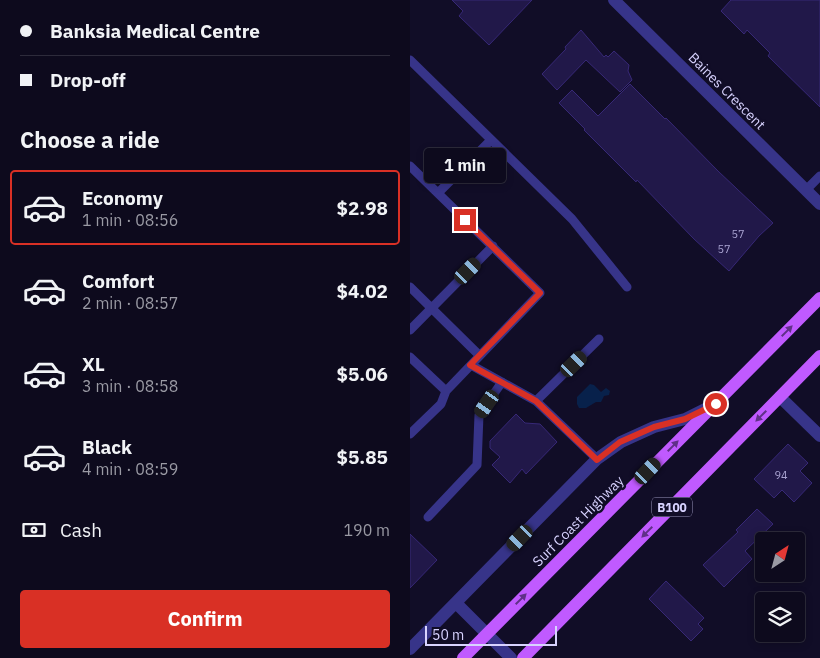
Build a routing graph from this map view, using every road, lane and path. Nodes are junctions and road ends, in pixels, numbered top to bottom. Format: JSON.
{"nodes":[{"id":1,"x":614,"y":0,"type":"edge"},
{"id":2,"x":410,"y":60,"type":"edge"},
{"id":3,"x":491,"y":140,"type":"junction"},
{"id":4,"x":410,"y":166,"type":"edge"},
{"id":5,"x":820,"y":176,"type":"edge"},
{"id":6,"x":806,"y":190,"type":"junction"},
{"id":7,"x":438,"y":193,"type":"junction"},
{"id":8,"x":820,"y":204,"type":"edge"},
{"id":9,"x":493,"y":246,"type":"junction"},
{"id":10,"x":410,"y":287,"type":"edge"},
{"id":11,"x":627,"y":287,"type":"dead end"},
{"id":12,"x":820,"y":298,"type":"edge"},
{"id":13,"x":432,"y":308,"type":"junction"},
{"id":14,"x":410,"y":330,"type":"edge"},
{"id":15,"x":599,"y":339,"type":"dead end"},
{"id":16,"x":480,"y":355,"type":"junction"},
{"id":17,"x":820,"y":356,"type":"edge"},
{"id":18,"x":410,"y":357,"type":"edge"},
{"id":19,"x":470,"y":365,"type":"junction"},
{"id":20,"x":502,"y":382,"type":"junction"},
{"id":21,"x":446,"y":391,"type":"junction"},
{"id":22,"x":780,"y":397,"type":"junction"},
{"id":23,"x":536,"y":401,"type":"junction"},
{"id":24,"x":716,"y":404,"type":"junction"},
{"id":25,"x":410,"y":434,"type":"edge"},
{"id":26,"x":820,"y":436,"type":"edge"},
{"id":27,"x":597,"y":460,"type":"junction"},
{"id":28,"x":428,"y":517,"type":"dead end"},
{"id":29,"x":456,"y":603,"type":"junction"},
{"id":30,"x":487,"y":633,"type":"junction"},
{"id":31,"x":410,"y":649,"type":"edge"},
{"id":32,"x":462,"y":658,"type":"edge"},
{"id":33,"x":511,"y":658,"type":"edge"},
{"id":34,"x":523,"y":658,"type":"edge"}],
"edges":[{"from":1,"to":6,"type":"street","name":"Baines Crescent"},
{"from":2,"to":3,"type":"lane"},
{"from":3,"to":7,"type":"lane"},
{"from":3,"to":11,"type":"lane"},
{"from":4,"to":7,"type":"lane"},
{"from":5,"to":6,"type":"lane"},
{"from":6,"to":8,"type":"street","name":"Baines Crescent"},
{"from":7,"to":9,"type":"lane"},
{"from":9,"to":13,"type":"lane"},
{"from":9,"to":16,"type":"lane"},
{"from":10,"to":13,"type":"lane"},
{"from":24,"to":12,"type":"main road","name":"Surf Coast Highway","one_way":true},
{"from":13,"to":14,"type":"lane"},
{"from":13,"to":16,"type":"lane"},
{"from":15,"to":23,"type":"lane"},
{"from":16,"to":19,"type":"lane"},
{"from":17,"to":22,"type":"main road","number":"B100"},
{"from":18,"to":21,"type":"lane"},
{"from":19,"to":20,"type":"lane"},
{"from":19,"to":21,"type":"lane"},
{"from":20,"to":23,"type":"lane"},
{"from":20,"to":28,"type":"lane"},
{"from":21,"to":25,"type":"lane"},
{"from":22,"to":26,"type":"street"},
{"from":22,"to":34,"type":"main road","number":"B100","one_way":true},
{"from":23,"to":27,"type":"lane"},
{"from":24,"to":27,"type":"street"},
{"from":30,"to":24,"type":"main road","name":"Surf Coast Highway","one_way":true},
{"from":27,"to":29,"type":"street"},
{"from":29,"to":30,"type":"street"},
{"from":29,"to":31,"type":"street"},
{"from":30,"to":32,"type":"main road","name":"Surf Coast Highway"},
{"from":30,"to":33,"type":"street"}]}
